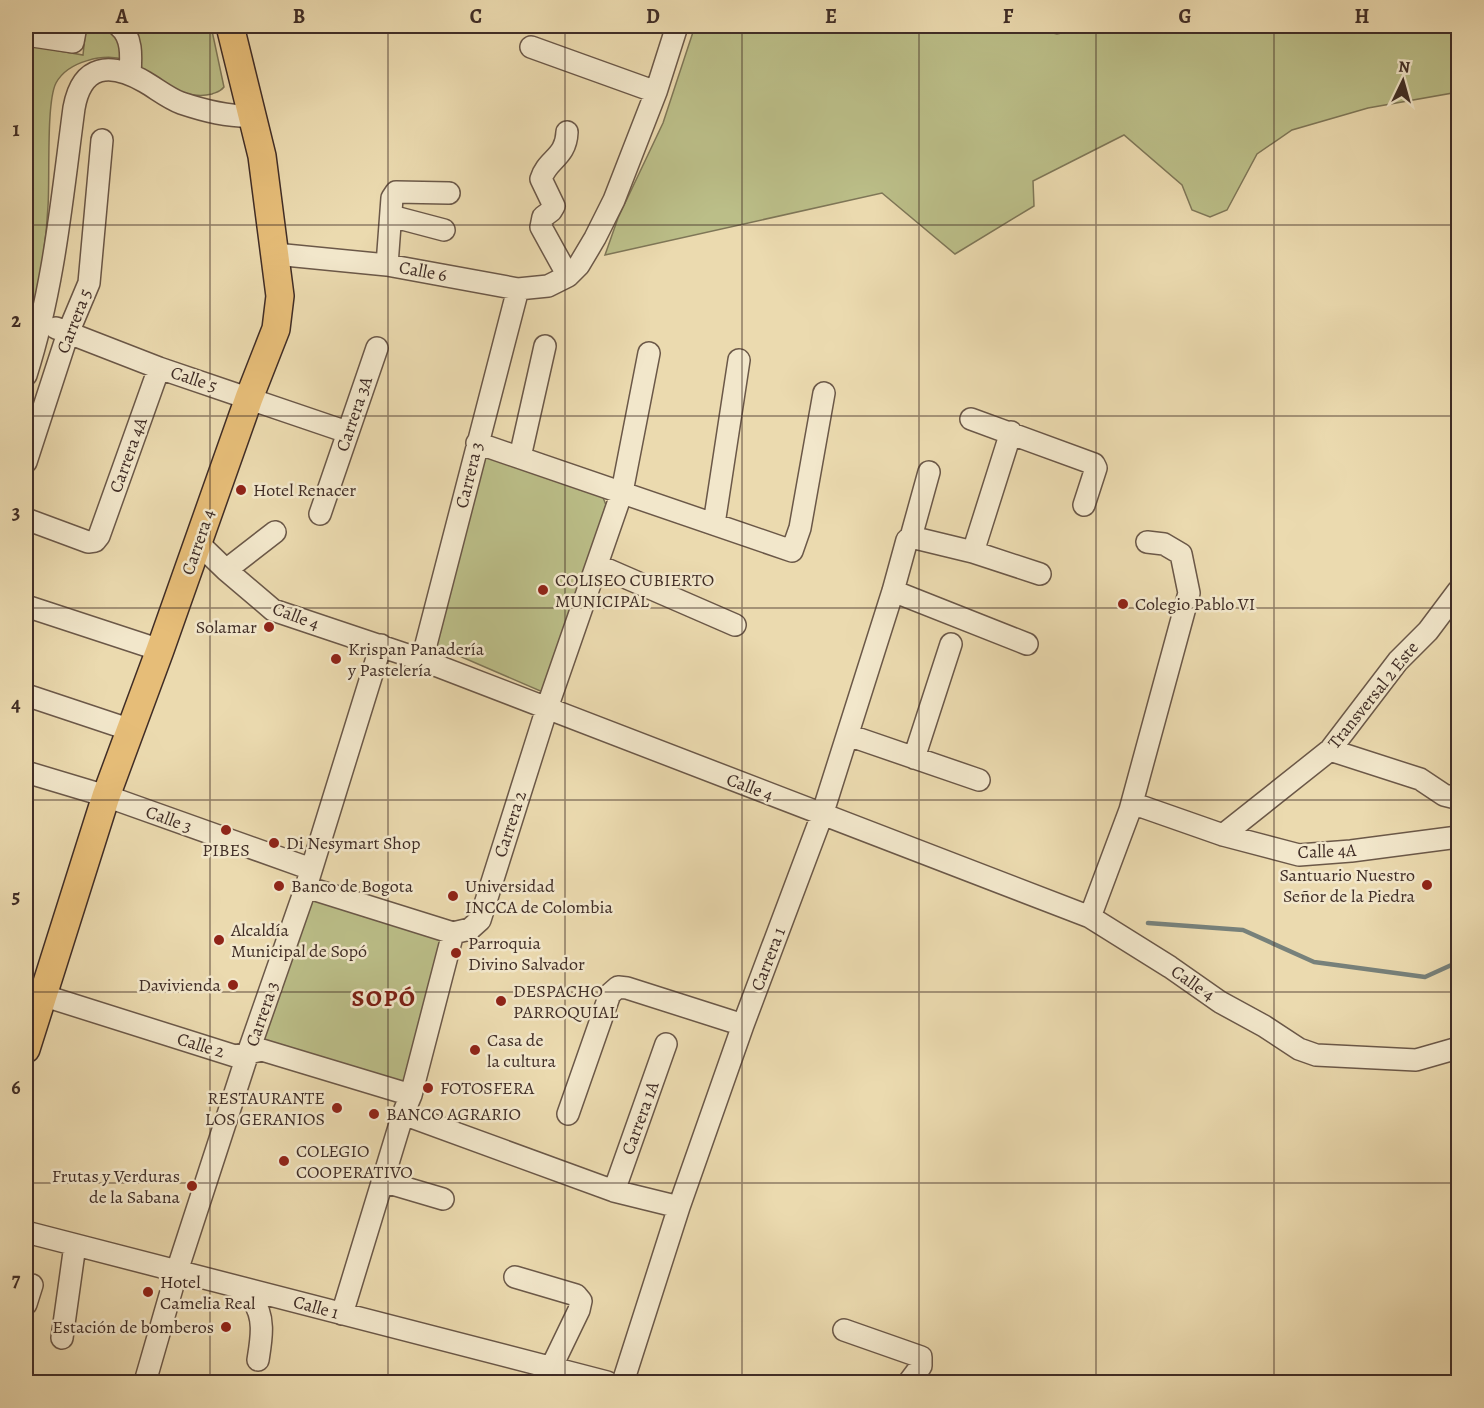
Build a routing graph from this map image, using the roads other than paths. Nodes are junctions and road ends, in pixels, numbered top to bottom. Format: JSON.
{"nodes":[{"id":1,"x":76,"y":26,"type":"edge"},
{"id":2,"x":119,"y":26,"type":"edge"},
{"id":3,"x":230,"y":26,"type":"edge"},
{"id":4,"x":677,"y":26,"type":"edge"},
{"id":5,"x":26,"y":35,"type":"edge"},
{"id":6,"x":531,"y":47,"type":"dead end"},
{"id":7,"x":130,"y":74,"type":"junction"},
{"id":8,"x":656,"y":92,"type":"junction"},
{"id":9,"x":253,"y":116,"type":"junction"},
{"id":10,"x":567,"y":132,"type":"dead end"},
{"id":11,"x":102,"y":140,"type":"dead end"},
{"id":12,"x":449,"y":193,"type":"dead end"},
{"id":13,"x":391,"y":216,"type":"junction"},
{"id":14,"x":444,"y":230,"type":"dead end"},
{"id":15,"x":275,"y":254,"type":"junction"},
{"id":16,"x":387,"y":264,"type":"junction"},
{"id":17,"x":568,"y":276,"type":"junction"},
{"id":18,"x":518,"y":289,"type":"junction"},
{"id":19,"x":41,"y":323,"type":"junction"},
{"id":20,"x":68,"y":333,"type":"junction"},
{"id":21,"x":545,"y":346,"type":"dead end"},
{"id":22,"x":377,"y":348,"type":"dead end"},
{"id":23,"x":649,"y":353,"type":"dead end"},
{"id":24,"x":739,"y":360,"type":"dead end"},
{"id":25,"x":159,"y":368,"type":"junction"},
{"id":26,"x":26,"y":375,"type":"edge"},
{"id":27,"x":824,"y":393,"type":"dead end"},
{"id":28,"x":249,"y":398,"type":"junction"},
{"id":29,"x":971,"y":419,"type":"dead end"},
{"id":30,"x":347,"y":432,"type":"junction"},
{"id":31,"x":1011,"y":432,"type":"junction"},
{"id":32,"x":477,"y":443,"type":"junction"},
{"id":33,"x":520,"y":457,"type":"junction"},
{"id":34,"x":26,"y":462,"type":"edge"},
{"id":35,"x":929,"y":472,"type":"dead end"},
{"id":36,"x":622,"y":492,"type":"junction"},
{"id":37,"x":1084,"y":505,"type":"dead end"},
{"id":38,"x":320,"y":514,"type":"dead end"},
{"id":39,"x":26,"y":519,"type":"edge"},
{"id":40,"x":714,"y":524,"type":"junction"},
{"id":41,"x":275,"y":532,"type":"dead end"},
{"id":42,"x":911,"y":537,"type":"junction"},
{"id":43,"x":197,"y":542,"type":"junction"},
{"id":44,"x":1147,"y":542,"type":"dead end"},
{"id":45,"x":973,"y":552,"type":"junction"},
{"id":46,"x":597,"y":565,"type":"junction"},
{"id":47,"x":226,"y":570,"type":"junction"},
{"id":48,"x":1040,"y":574,"type":"dead end"},
{"id":49,"x":893,"y":591,"type":"junction"},
{"id":50,"x":1458,"y":591,"type":"edge"},
{"id":51,"x":26,"y":606,"type":"edge"},
{"id":52,"x":735,"y":625,"type":"dead end"},
{"id":53,"x":951,"y":644,"type":"dead end"},
{"id":54,"x":1027,"y":644,"type":"dead end"},
{"id":55,"x":381,"y":645,"type":"junction"},
{"id":56,"x":160,"y":650,"type":"junction"},
{"id":57,"x":422,"y":660,"type":"junction"},
{"id":58,"x":26,"y":695,"type":"edge"},
{"id":59,"x":547,"y":708,"type":"junction"},
{"id":60,"x":131,"y":730,"type":"junction"},
{"id":61,"x":848,"y":735,"type":"junction"},
{"id":62,"x":1329,"y":750,"type":"junction"},
{"id":63,"x":914,"y":758,"type":"junction"},
{"id":64,"x":26,"y":772,"type":"edge"},
{"id":65,"x":978,"y":780,"type":"dead end"},
{"id":66,"x":1458,"y":795,"type":"edge"},
{"id":67,"x":106,"y":796,"type":"junction"},
{"id":68,"x":1130,"y":810,"type":"junction"},
{"id":69,"x":822,"y":815,"type":"junction"},
{"id":70,"x":1222,"y":835,"type":"junction"},
{"id":71,"x":1458,"y":837,"type":"edge"},
{"id":72,"x":309,"y":878,"type":"junction"},
{"id":73,"x":1089,"y":917,"type":"junction"},
{"id":74,"x":453,"y":933,"type":"junction"},
{"id":75,"x":34,"y":993,"type":"edge"},
{"id":76,"x":743,"y":1025,"type":"junction"},
{"id":77,"x":666,"y":1044,"type":"dead end"},
{"id":78,"x":1458,"y":1047,"type":"edge"},
{"id":79,"x":26,"y":1049,"type":"edge"},
{"id":80,"x":248,"y":1053,"type":"junction"},
{"id":81,"x":411,"y":1095,"type":"junction"},
{"id":82,"x":403,"y":1114,"type":"junction"},
{"id":83,"x":568,"y":1114,"type":"dead end"},
{"id":84,"x":382,"y":1181,"type":"junction"},
{"id":85,"x":614,"y":1191,"type":"junction"},
{"id":86,"x":443,"y":1199,"type":"dead end"},
{"id":87,"x":679,"y":1207,"type":"junction"},
{"id":88,"x":26,"y":1232,"type":"edge"},
{"id":89,"x":75,"y":1245,"type":"junction"},
{"id":90,"x":177,"y":1271,"type":"junction"},
{"id":91,"x":515,"y":1277,"type":"dead end"},
{"id":92,"x":234,"y":1286,"type":"junction"},
{"id":93,"x":342,"y":1314,"type":"junction"},
{"id":94,"x":844,"y":1330,"type":"dead end"},
{"id":95,"x":62,"y":1338,"type":"dead end"},
{"id":96,"x":258,"y":1360,"type":"dead end"},
{"id":97,"x":551,"y":1368,"type":"junction"},
{"id":98,"x":145,"y":1383,"type":"edge"},
{"id":99,"x":608,"y":1383,"type":"edge"},
{"id":100,"x":623,"y":1383,"type":"edge"},
{"id":101,"x":909,"y":1383,"type":"edge"}],
"edges":[{"from":1,"to":5,"type":"street"},
{"from":2,"to":7,"type":"street"},
{"from":3,"to":9,"type":"main road","name":"Carrera 4"},
{"from":4,"to":8,"type":"street"},
{"from":6,"to":8,"type":"street"},
{"from":7,"to":9,"type":"street"},
{"from":7,"to":19,"type":"street","name":"Carrera 5"},
{"from":8,"to":17,"type":"street"},
{"from":9,"to":15,"type":"main road","name":"Carrera 4"},
{"from":10,"to":17,"type":"street"},
{"from":11,"to":20,"type":"street","name":"Carrera 5"},
{"from":12,"to":13,"type":"street"},
{"from":13,"to":14,"type":"street"},
{"from":13,"to":16,"type":"street"},
{"from":15,"to":16,"type":"street","name":"Calle 6"},
{"from":15,"to":28,"type":"main road","name":"Carrera 4"},
{"from":16,"to":18,"type":"street","name":"Calle 6"},
{"from":17,"to":18,"type":"street","name":"Calle 6"},
{"from":18,"to":32,"type":"street","name":"Carrera 3"},
{"from":19,"to":20,"type":"street","name":"Calle 5"},
{"from":19,"to":26,"type":"street","name":"Carrera 5"},
{"from":20,"to":25,"type":"street","name":"Calle 5"},
{"from":20,"to":34,"type":"street","name":"Carrera 5"},
{"from":21,"to":33,"type":"street"},
{"from":22,"to":30,"type":"street","name":"Carrera 3A"},
{"from":23,"to":36,"type":"street","name":"Carrera 2"},
{"from":24,"to":40,"type":"street"},
{"from":25,"to":28,"type":"street","name":"Calle 5"},
{"from":25,"to":39,"type":"street","name":"Carrera 4A"},
{"from":27,"to":40,"type":"street"},
{"from":28,"to":30,"type":"street","name":"Calle 5"},
{"from":28,"to":43,"type":"main road","name":"Carrera 4"},
{"from":29,"to":31,"type":"street"},
{"from":30,"to":38,"type":"street","name":"Carrera 3A"},
{"from":31,"to":37,"type":"street"},
{"from":31,"to":45,"type":"street"},
{"from":32,"to":33,"type":"street"},
{"from":32,"to":57,"type":"street","name":"Carrera 3"},
{"from":33,"to":36,"type":"street"},
{"from":35,"to":42,"type":"street","name":"Carrera 1"},
{"from":36,"to":40,"type":"street"},
{"from":36,"to":46,"type":"street","name":"Carrera 2"},
{"from":41,"to":47,"type":"street"},
{"from":42,"to":45,"type":"street"},
{"from":42,"to":49,"type":"street","name":"Carrera 1"},
{"from":43,"to":47,"type":"street","name":"Calle 4"},
{"from":43,"to":56,"type":"main road","name":"Carrera 4"},
{"from":44,"to":68,"type":"street"},
{"from":45,"to":48,"type":"street"},
{"from":46,"to":52,"type":"street"},
{"from":46,"to":59,"type":"street","name":"Carrera 2"},
{"from":47,"to":55,"type":"street","name":"Calle 4"},
{"from":49,"to":54,"type":"street"},
{"from":49,"to":61,"type":"street","name":"Carrera 1"},
{"from":50,"to":62,"type":"street","name":"Transversal 2 Este"},
{"from":51,"to":56,"type":"street"},
{"from":53,"to":63,"type":"street"},
{"from":55,"to":57,"type":"street","name":"Calle 4"},
{"from":55,"to":72,"type":"street","name":"Carrera 3"},
{"from":56,"to":60,"type":"main road","name":"Carrera 4"},
{"from":57,"to":59,"type":"street","name":"Calle 4"},
{"from":58,"to":60,"type":"street"},
{"from":59,"to":69,"type":"street","name":"Calle 4"},
{"from":59,"to":74,"type":"street","name":"Carrera 2"},
{"from":60,"to":67,"type":"main road","name":"Carrera 4"},
{"from":61,"to":63,"type":"street"},
{"from":61,"to":69,"type":"street","name":"Carrera 1"},
{"from":62,"to":66,"type":"street"},
{"from":62,"to":70,"type":"street","name":"Transversal 2 Este"},
{"from":63,"to":65,"type":"street"},
{"from":64,"to":67,"type":"street","name":"Calle 3"},
{"from":67,"to":72,"type":"street","name":"Calle 3"},
{"from":67,"to":75,"type":"main road","name":"Carrera 4"},
{"from":68,"to":70,"type":"street","name":"Calle 4A"},
{"from":68,"to":73,"type":"street"},
{"from":69,"to":73,"type":"street","name":"Calle 4"},
{"from":69,"to":76,"type":"street","name":"Carrera 1"},
{"from":70,"to":71,"type":"street","name":"Calle 4A"},
{"from":72,"to":74,"type":"street","name":"Calle 3"},
{"from":72,"to":80,"type":"street","name":"Carrera 3"},
{"from":73,"to":78,"type":"street","name":"Calle 4"},
{"from":74,"to":81,"type":"street"},
{"from":75,"to":79,"type":"main road","name":"Carrera 4"},
{"from":75,"to":80,"type":"street","name":"Calle 2"},
{"from":76,"to":83,"type":"street"},
{"from":76,"to":87,"type":"street","name":"Carrera 1"},
{"from":77,"to":85,"type":"street","name":"Carrera 1A"},
{"from":80,"to":81,"type":"street","name":"Calle 2"},
{"from":80,"to":90,"type":"street","name":"Carrera 3"},
{"from":81,"to":82,"type":"street"},
{"from":82,"to":84,"type":"street"},
{"from":82,"to":85,"type":"street"},
{"from":84,"to":86,"type":"street"},
{"from":84,"to":93,"type":"street"},
{"from":85,"to":87,"type":"street"},
{"from":87,"to":100,"type":"street","name":"Carrera 1"},
{"from":88,"to":89,"type":"street","name":"Calle 1"},
{"from":89,"to":90,"type":"street","name":"Calle 1"},
{"from":89,"to":95,"type":"street"},
{"from":90,"to":92,"type":"street","name":"Calle 1"},
{"from":90,"to":98,"type":"street","name":"Carrera 3"},
{"from":91,"to":97,"type":"street"},
{"from":92,"to":93,"type":"street","name":"Calle 1"},
{"from":92,"to":96,"type":"street"},
{"from":93,"to":97,"type":"street","name":"Calle 1"},
{"from":94,"to":101,"type":"street"},
{"from":97,"to":99,"type":"street","name":"Calle 1"}]}
